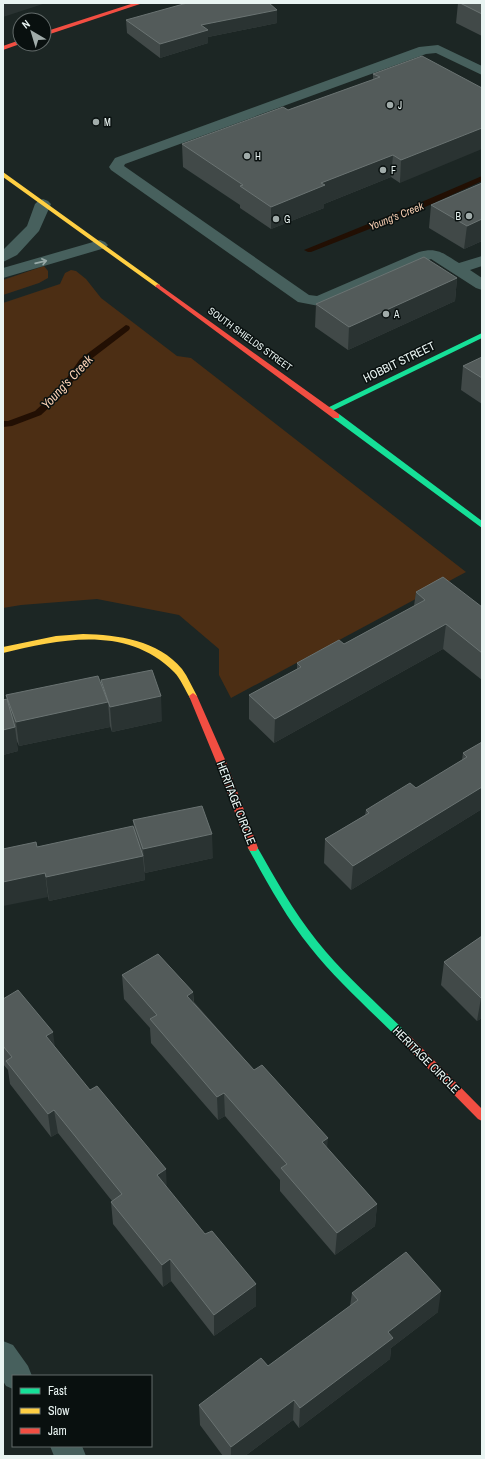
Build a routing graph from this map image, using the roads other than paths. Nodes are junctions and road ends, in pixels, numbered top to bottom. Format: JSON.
{"nodes":[{"id":1,"x":140,"y":3,"type":"edge"},
{"id":2,"x":52,"y":31,"type":"edge"},
{"id":3,"x":482,"y":71,"type":"edge"},
{"id":4,"x":3,"y":174,"type":"edge"},
{"id":5,"x":44,"y":204,"type":"junction"},
{"id":6,"x":100,"y":245,"type":"junction"},
{"id":7,"x":3,"y":257,"type":"edge"},
{"id":8,"x":482,"y":261,"type":"edge"},
{"id":9,"x":458,"y":269,"type":"junction"},
{"id":10,"x":3,"y":273,"type":"edge"},
{"id":11,"x":482,"y":285,"type":"edge"},
{"id":12,"x":482,"y":335,"type":"edge"},
{"id":13,"x":327,"y":410,"type":"junction"},
{"id":14,"x":482,"y":525,"type":"edge"},
{"id":15,"x":3,"y":650,"type":"edge"},
{"id":16,"x":482,"y":1116,"type":"edge"},
{"id":17,"x":3,"y":1355,"type":"edge"},
{"id":18,"x":16,"y":1375,"type":"edge"},
{"id":19,"x":66,"y":1447,"type":"edge"},
{"id":20,"x":71,"y":1456,"type":"edge"}],
"edges":[{"from":1,"to":2,"type":"main road"},
{"from":3,"to":9,"type":"lane"},
{"from":4,"to":5,"type":"main road","name":"SOUTH SHIELDS STREET"},
{"from":5,"to":6,"type":"main road","name":"SOUTH SHIELDS STREET"},
{"from":5,"to":7,"type":"lane"},
{"from":10,"to":6,"type":"lane","one_way":true},
{"from":6,"to":13,"type":"main road","name":"SOUTH SHIELDS STREET"},
{"from":8,"to":9,"type":"lane"},
{"from":9,"to":11,"type":"lane"},
{"from":12,"to":13,"type":"main road","name":"HOBBIT STREET"},
{"from":13,"to":14,"type":"main road","name":"SOUTH SHIELDS STREET"},
{"from":15,"to":16,"type":"main road","name":"HERITAGE CIRCLE"},
{"from":17,"to":18,"type":"street"},
{"from":19,"to":20,"type":"street"}]}
